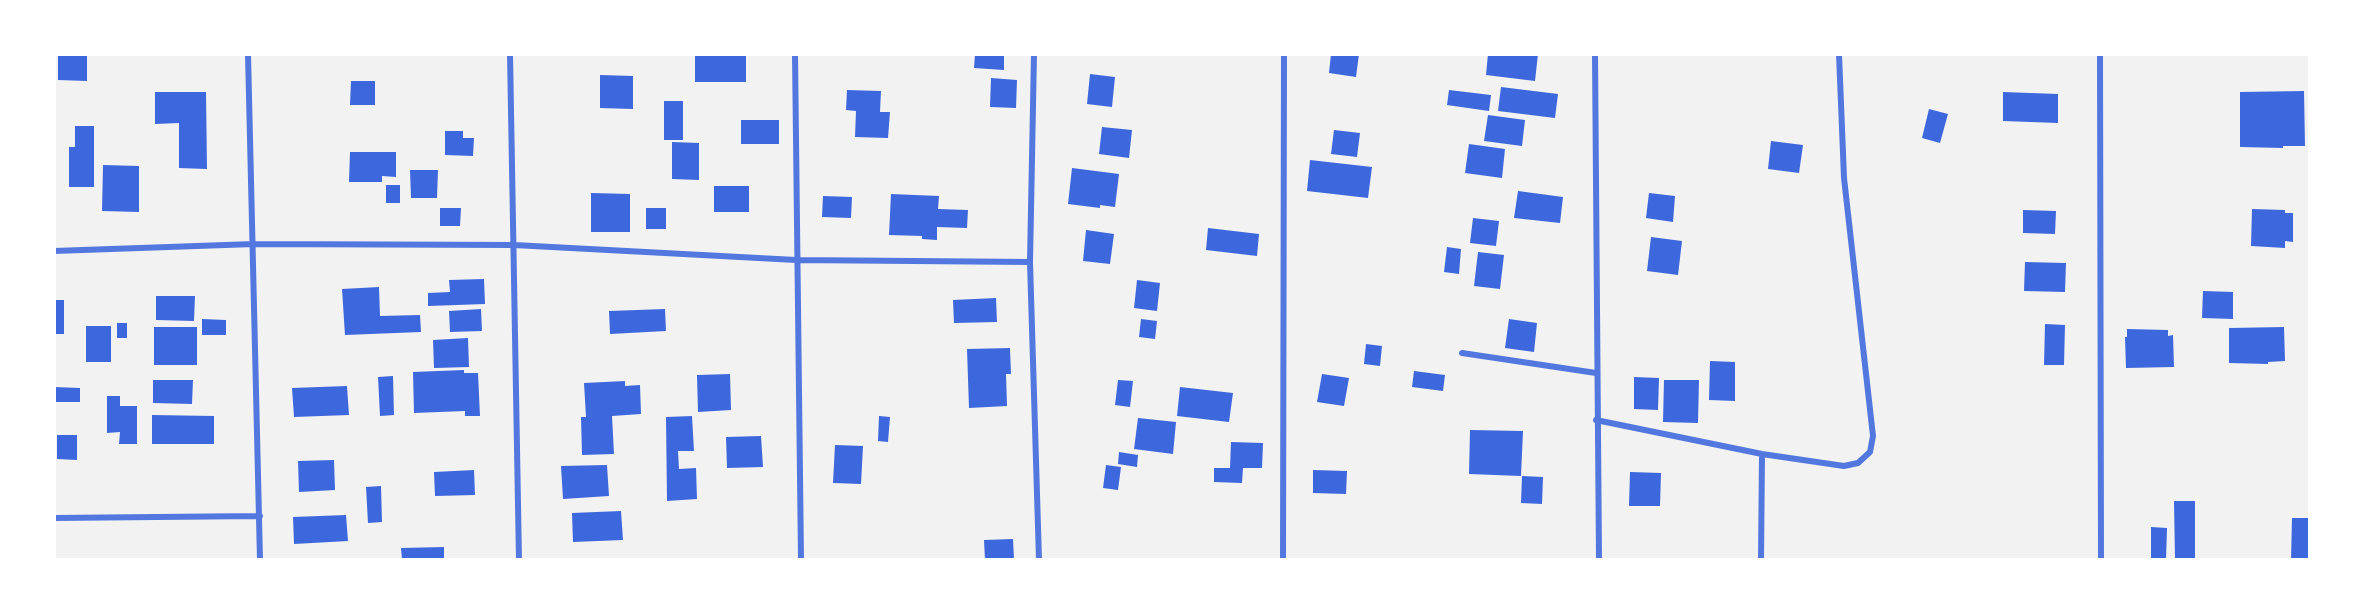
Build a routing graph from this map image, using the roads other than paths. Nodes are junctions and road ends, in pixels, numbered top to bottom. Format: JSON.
{"nodes":[{"id":1,"x":249,"y":54,"type":"edge"},
{"id":2,"x":510,"y":54,"type":"edge"},
{"id":3,"x":795,"y":54,"type":"edge"},
{"id":4,"x":1034,"y":54,"type":"edge"},
{"id":5,"x":1284,"y":54,"type":"edge"},
{"id":6,"x":1594,"y":54,"type":"edge"},
{"id":7,"x":1839,"y":54,"type":"edge"},
{"id":8,"x":2100,"y":54,"type":"edge"},
{"id":9,"x":254,"y":244,"type":"junction"},
{"id":10,"x":514,"y":245,"type":"junction"},
{"id":11,"x":54,"y":251,"type":"edge"},
{"id":12,"x":796,"y":260,"type":"junction"},
{"id":13,"x":1030,"y":262,"type":"junction"},
{"id":14,"x":1462,"y":353,"type":"dead end"},
{"id":15,"x":1596,"y":373,"type":"junction"},
{"id":16,"x":1596,"y":420,"type":"junction"},
{"id":17,"x":1762,"y":454,"type":"junction"},
{"id":18,"x":260,"y":516,"type":"junction"},
{"id":19,"x":54,"y":518,"type":"edge"},
{"id":20,"x":260,"y":560,"type":"edge"},
{"id":21,"x":519,"y":560,"type":"edge"},
{"id":22,"x":801,"y":560,"type":"edge"},
{"id":23,"x":1039,"y":560,"type":"edge"},
{"id":24,"x":1283,"y":560,"type":"edge"},
{"id":25,"x":1599,"y":560,"type":"edge"},
{"id":26,"x":1761,"y":560,"type":"edge"},
{"id":27,"x":2101,"y":560,"type":"edge"}],
"edges":[{"from":1,"to":9,"type":"street"},
{"from":2,"to":10,"type":"street"},
{"from":3,"to":12,"type":"street"},
{"from":4,"to":13,"type":"street"},
{"from":5,"to":24,"type":"street"},
{"from":6,"to":15,"type":"street"},
{"from":7,"to":17,"type":"street"},
{"from":8,"to":27,"type":"street"},
{"from":9,"to":10,"type":"street"},
{"from":9,"to":11,"type":"street"},
{"from":9,"to":18,"type":"street"},
{"from":10,"to":12,"type":"street"},
{"from":10,"to":21,"type":"street"},
{"from":12,"to":13,"type":"street"},
{"from":12,"to":22,"type":"street"},
{"from":13,"to":23,"type":"street"},
{"from":14,"to":15,"type":"street"},
{"from":15,"to":16,"type":"street"},
{"from":16,"to":17,"type":"street"},
{"from":16,"to":25,"type":"street"},
{"from":17,"to":26,"type":"street"},
{"from":18,"to":19,"type":"street"},
{"from":18,"to":20,"type":"street"}]}
